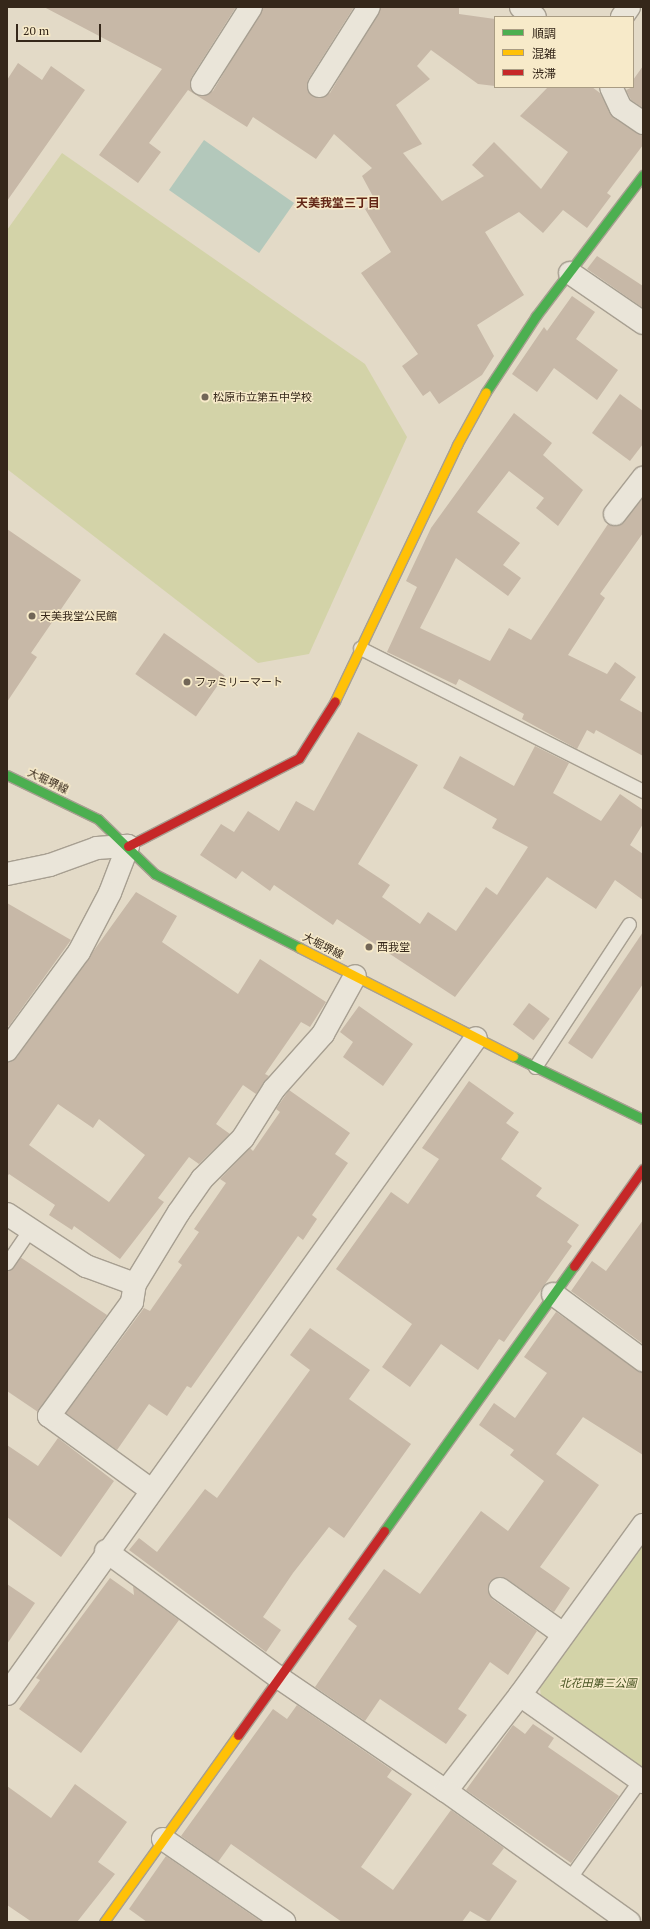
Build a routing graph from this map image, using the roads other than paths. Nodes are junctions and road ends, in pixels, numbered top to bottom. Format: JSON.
{"nodes":[{"id":1,"x":251,"y":7,"type":"edge"},
{"id":2,"x":369,"y":7,"type":"edge"},
{"id":3,"x":521,"y":7,"type":"edge"},
{"id":4,"x":629,"y":7,"type":"edge"},
{"id":5,"x":534,"y":16,"type":"edge"},
{"id":6,"x":623,"y":16,"type":"edge"},
{"id":7,"x":202,"y":84,"type":"dead end"},
{"id":8,"x":319,"y":86,"type":"dead end"},
{"id":9,"x":611,"y":88,"type":"edge"},
{"id":10,"x":643,"y":123,"type":"edge"},
{"id":11,"x":643,"y":175,"type":"edge"},
{"id":12,"x":570,"y":273,"type":"junction"},
{"id":13,"x":643,"y":324,"type":"edge"},
{"id":14,"x":643,"y":478,"type":"edge"},
{"id":15,"x":615,"y":514,"type":"dead end"},
{"id":16,"x":360,"y":648,"type":"junction"},
{"id":17,"x":7,"y":775,"type":"edge"},
{"id":18,"x":643,"y":791,"type":"edge"},
{"id":19,"x":128,"y":846,"type":"junction"},
{"id":20,"x":7,"y":874,"type":"edge"},
{"id":21,"x":629,"y":924,"type":"dead end"},
{"id":22,"x":356,"y":976,"type":"junction"},
{"id":23,"x":476,"y":1038,"type":"junction"},
{"id":24,"x":7,"y":1050,"type":"edge"},
{"id":25,"x":535,"y":1067,"type":"junction"},
{"id":26,"x":643,"y":1119,"type":"edge"},
{"id":27,"x":643,"y":1169,"type":"edge"},
{"id":28,"x":7,"y":1214,"type":"edge"},
{"id":29,"x":30,"y":1229,"type":"junction"},
{"id":30,"x":7,"y":1264,"type":"edge"},
{"id":31,"x":135,"y":1284,"type":"junction"},
{"id":32,"x":553,"y":1294,"type":"junction"},
{"id":33,"x":643,"y":1360,"type":"edge"},
{"id":34,"x":151,"y":1490,"type":"junction"},
{"id":35,"x":643,"y":1525,"type":"edge"},
{"id":36,"x":106,"y":1551,"type":"junction"},
{"id":37,"x":500,"y":1589,"type":"dead end"},
{"id":38,"x":564,"y":1634,"type":"junction"},
{"id":39,"x":278,"y":1677,"type":"junction"},
{"id":40,"x":7,"y":1694,"type":"edge"},
{"id":41,"x":520,"y":1695,"type":"junction"},
{"id":42,"x":642,"y":1781,"type":"edge"},
{"id":43,"x":446,"y":1791,"type":"junction"},
{"id":44,"x":163,"y":1839,"type":"junction"},
{"id":45,"x":569,"y":1879,"type":"junction"},
{"id":46,"x":104,"y":1922,"type":"edge"},
{"id":47,"x":284,"y":1922,"type":"edge"},
{"id":48,"x":629,"y":1922,"type":"edge"}],
"edges":[{"from":1,"to":7,"type":"street"},
{"from":2,"to":8,"type":"street"},
{"from":3,"to":5,"type":"street"},
{"from":4,"to":6,"type":"street"},
{"from":9,"to":10,"type":"street"},
{"from":11,"to":12,"type":"street"},
{"from":12,"to":13,"type":"street"},
{"from":12,"to":16,"type":"street"},
{"from":14,"to":15,"type":"street"},
{"from":16,"to":18,"type":"lane"},
{"from":16,"to":19,"type":"street"},
{"from":17,"to":19,"type":"street","name":"大堀堺線"},
{"from":19,"to":20,"type":"street"},
{"from":19,"to":22,"type":"street","name":"大堀堺線"},
{"from":19,"to":24,"type":"street"},
{"from":21,"to":25,"type":"lane"},
{"from":22,"to":23,"type":"street","name":"大堀堺線"},
{"from":22,"to":31,"type":"street"},
{"from":23,"to":25,"type":"street","name":"大堀堺線"},
{"from":23,"to":34,"type":"street"},
{"from":25,"to":26,"type":"street","name":"大堀堺線"},
{"from":27,"to":32,"type":"street"},
{"from":28,"to":29,"type":"street"},
{"from":29,"to":30,"type":"lane"},
{"from":29,"to":31,"type":"street"},
{"from":31,"to":34,"type":"street"},
{"from":32,"to":33,"type":"street"},
{"from":32,"to":39,"type":"street"},
{"from":34,"to":36,"type":"street"},
{"from":35,"to":38,"type":"street"},
{"from":36,"to":39,"type":"street"},
{"from":36,"to":40,"type":"street"},
{"from":37,"to":38,"type":"street"},
{"from":38,"to":41,"type":"street"},
{"from":39,"to":43,"type":"street"},
{"from":39,"to":44,"type":"street"},
{"from":41,"to":42,"type":"street"},
{"from":41,"to":43,"type":"street"},
{"from":42,"to":45,"type":"lane"},
{"from":43,"to":45,"type":"street"},
{"from":44,"to":46,"type":"street"},
{"from":44,"to":47,"type":"street"},
{"from":45,"to":48,"type":"street"}]}
